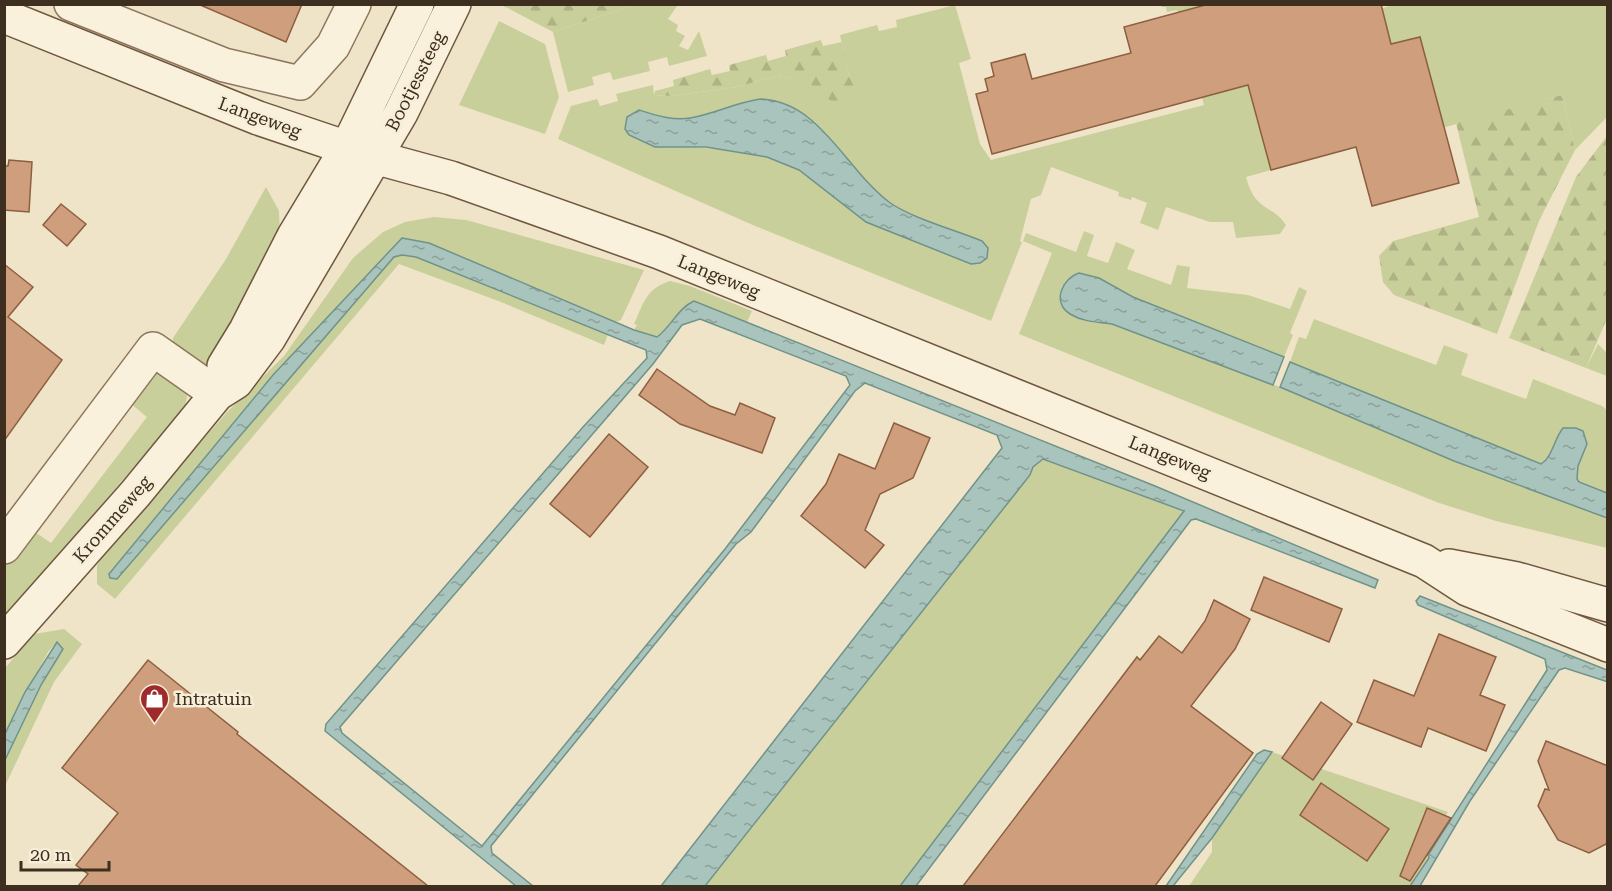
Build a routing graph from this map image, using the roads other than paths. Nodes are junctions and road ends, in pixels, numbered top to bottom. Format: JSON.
{"nodes":[{"id":1,"x":71,"y":4,"type":"edge"},
{"id":2,"x":354,"y":4,"type":"edge"},
{"id":3,"x":417,"y":4,"type":"edge"},
{"id":4,"x":454,"y":4,"type":"edge"},
{"id":5,"x":4,"y":16,"type":"edge"},
{"id":6,"x":360,"y":152,"type":"junction"},
{"id":7,"x":217,"y":394,"type":"junction"},
{"id":8,"x":4,"y":547,"type":"edge"},
{"id":9,"x":1424,"y":561,"type":"junction"},
{"id":10,"x":1608,"y":605,"type":"edge"},
{"id":11,"x":4,"y":642,"type":"edge"},
{"id":12,"x":1608,"y":645,"type":"edge"}],
"edges":[{"from":1,"to":2,"type":"main road","name":"Langeweg"},
{"from":3,"to":6,"type":"main road","name":"Bootjessteeg"},
{"from":4,"to":6,"type":"main road","name":"Bootjessteeg"},
{"from":5,"to":6,"type":"main road","name":"Langeweg"},
{"from":6,"to":7,"type":"main road","name":"Krommeweg"},
{"from":6,"to":9,"type":"main road","name":"Langeweg"},
{"from":7,"to":8,"type":"main road"},
{"from":7,"to":11,"type":"main road","name":"Krommeweg"},
{"from":9,"to":10,"type":"main road","name":"Langeweg"},
{"from":9,"to":12,"type":"main road","name":"Langeweg"}]}
